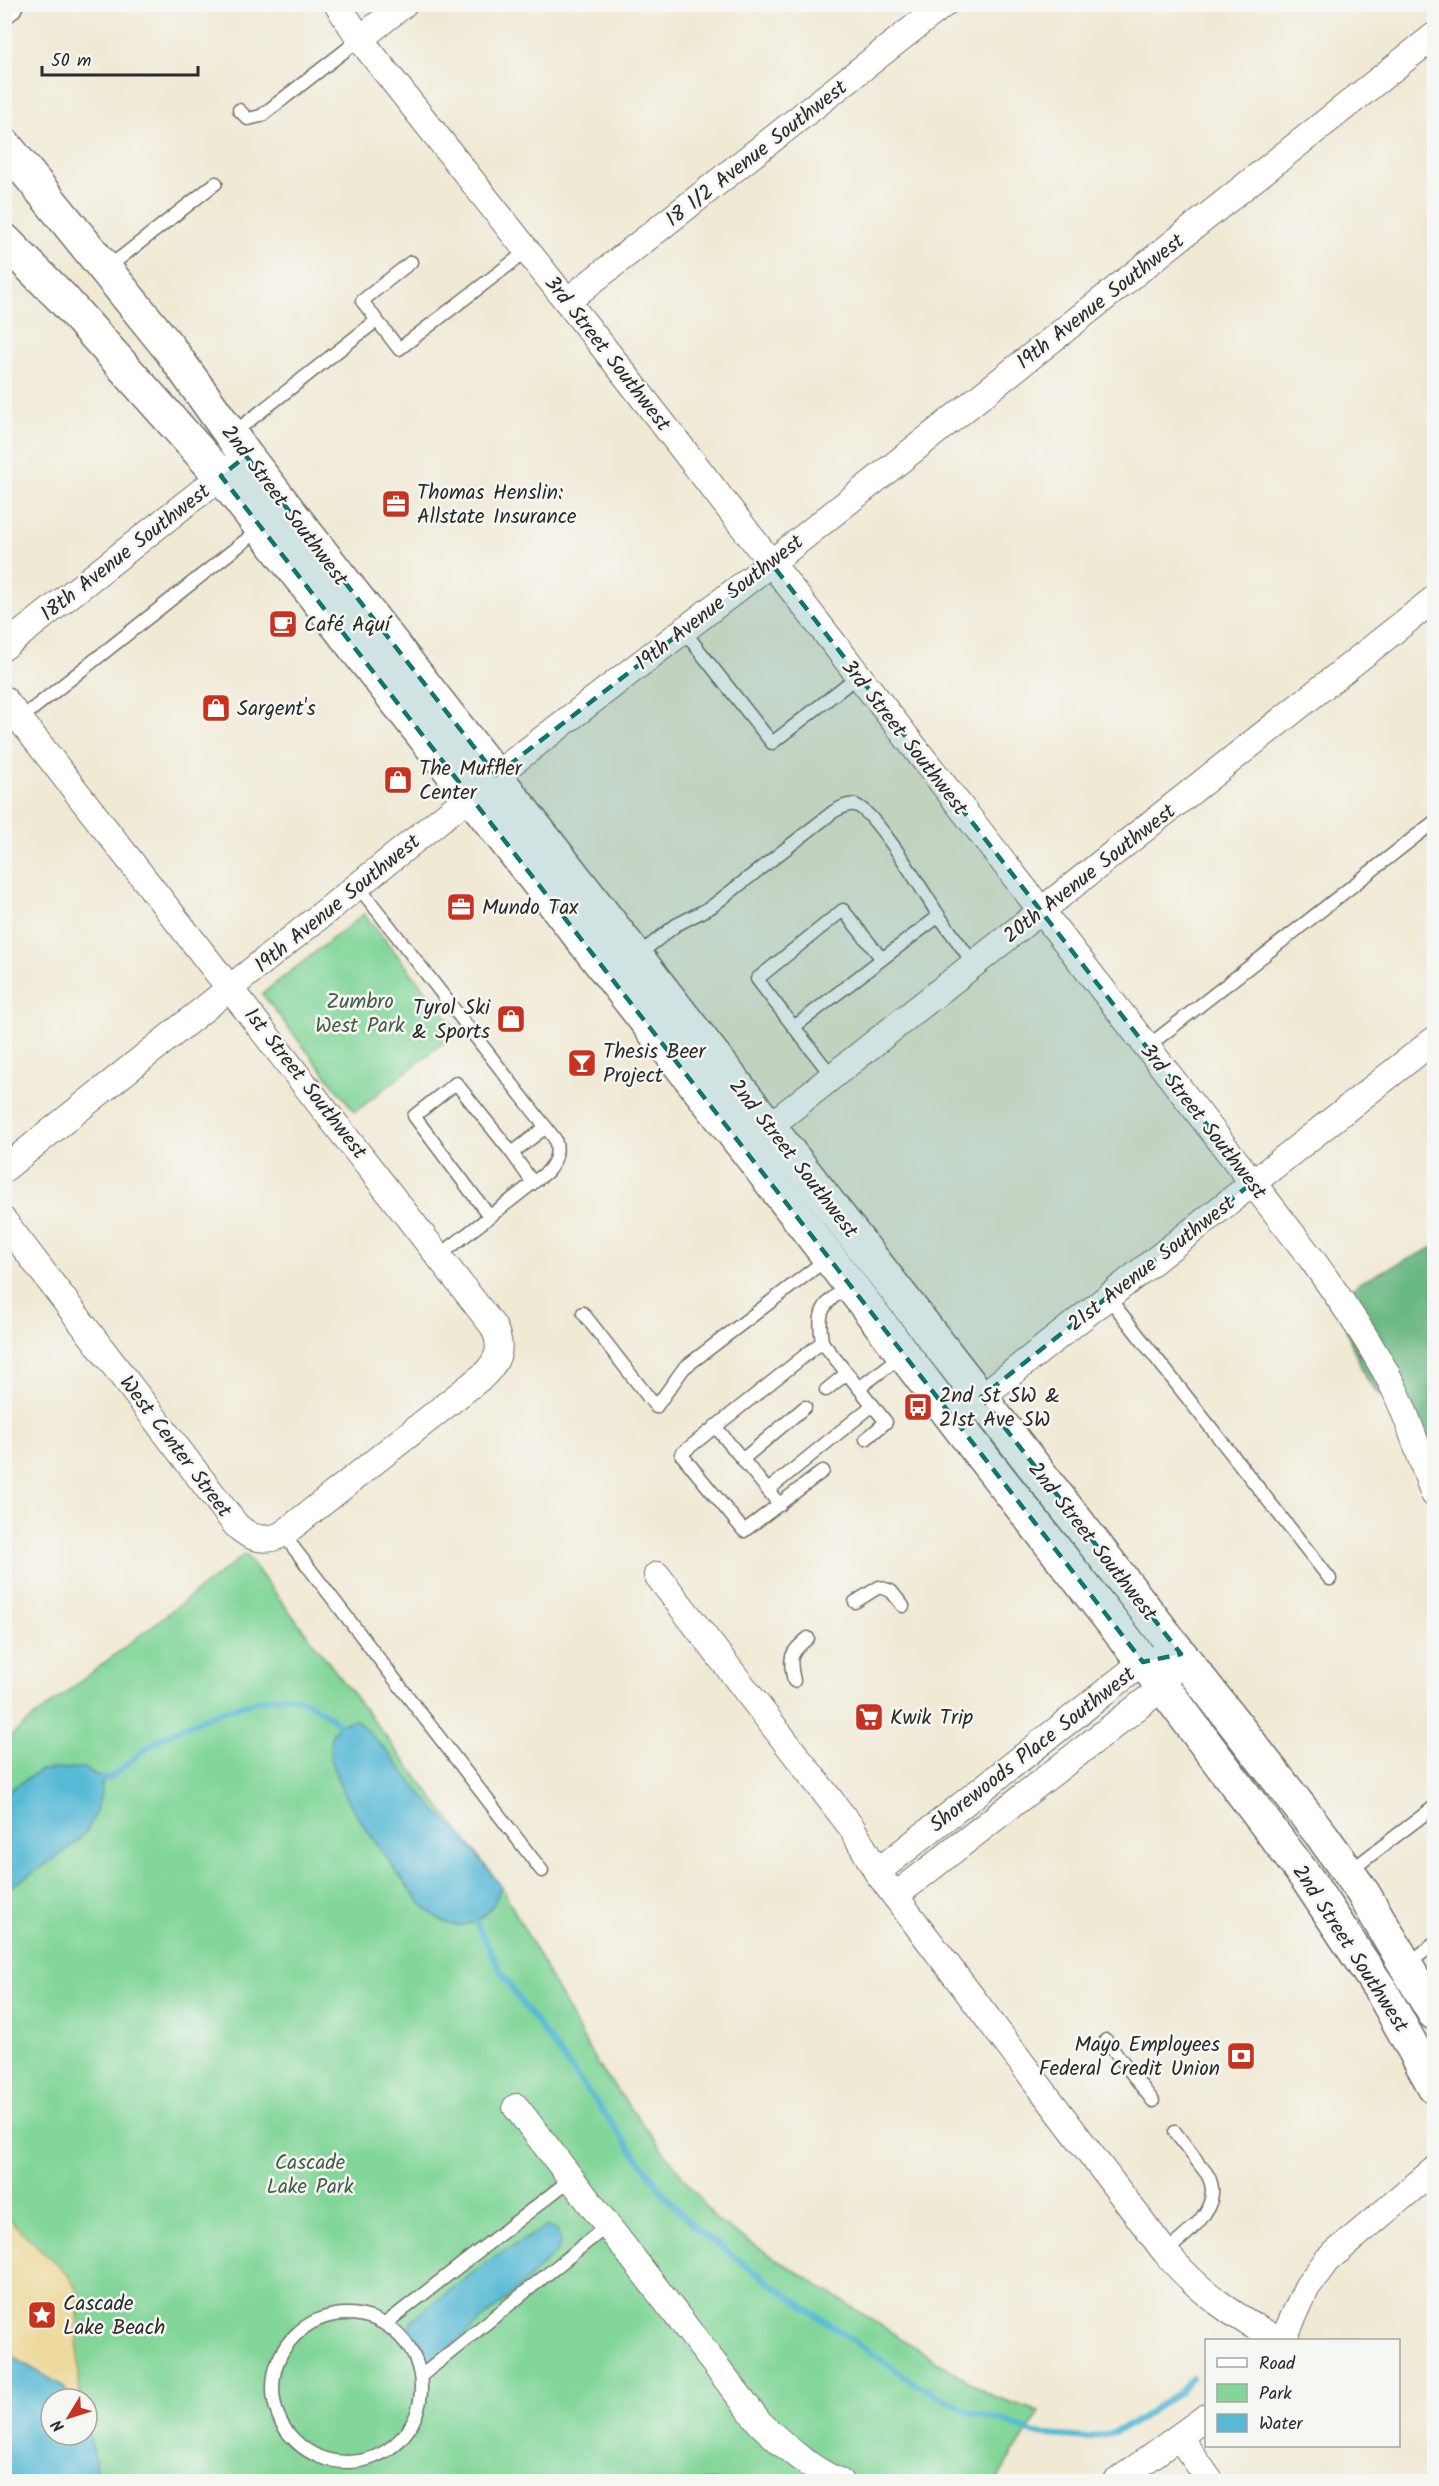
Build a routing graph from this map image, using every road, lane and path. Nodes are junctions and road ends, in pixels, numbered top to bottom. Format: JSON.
{"nodes":[{"id":1,"x":337,"y":4,"type":"edge"},
{"id":2,"x":404,"y":4,"type":"edge"},
{"id":3,"x":944,"y":4,"type":"edge"},
{"id":4,"x":1434,"y":36,"type":"edge"},
{"id":5,"x":360,"y":39,"type":"junction"},
{"id":6,"x":239,"y":111,"type":"dead end"},
{"id":7,"x":4,"y":144,"type":"edge"},
{"id":8,"x":216,"y":183,"type":"dead end"},
{"id":9,"x":4,"y":240,"type":"edge"},
{"id":10,"x":527,"y":251,"type":"junction"},
{"id":11,"x":411,"y":262,"type":"dead end"},
{"id":12,"x":105,"y":269,"type":"junction"},
{"id":13,"x":567,"y":301,"type":"junction"},
{"id":14,"x":376,"y":321,"type":"junction"},
{"id":15,"x":232,"y":455,"type":"junction"},
{"id":16,"x":261,"y":528,"type":"junction"},
{"id":17,"x":771,"y":563,"type":"junction"},
{"id":18,"x":1434,"y":599,"type":"edge"},
{"id":19,"x":683,"y":630,"type":"junction"},
{"id":20,"x":4,"y":648,"type":"edge"},
{"id":21,"x":858,"y":676,"type":"junction"},
{"id":22,"x":4,"y":699,"type":"edge"},
{"id":23,"x":20,"y":719,"type":"junction"},
{"id":24,"x":484,"y":785,"type":"junction"},
{"id":25,"x":1434,"y":822,"type":"edge"},
{"id":26,"x":358,"y":886,"type":"junction"},
{"id":27,"x":1040,"y":912,"type":"junction"},
{"id":28,"x":939,"y":916,"type":"junction"},
{"id":29,"x":882,"y":959,"type":"junction"},
{"id":30,"x":974,"y":964,"type":"junction"},
{"id":31,"x":624,"y":967,"type":"junction"},
{"id":32,"x":231,"y":987,"type":"junction"},
{"id":33,"x":794,"y":1027,"type":"junction"},
{"id":34,"x":1434,"y":1040,"type":"edge"},
{"id":35,"x":1147,"y":1047,"type":"junction"},
{"id":36,"x":832,"y":1076,"type":"junction"},
{"id":37,"x":770,"y":1126,"type":"junction"},
{"id":38,"x":546,"y":1127,"type":"junction"},
{"id":39,"x":744,"y":1146,"type":"junction"},
{"id":40,"x":512,"y":1153,"type":"junction"},
{"id":41,"x":4,"y":1169,"type":"edge"},
{"id":42,"x":533,"y":1183,"type":"junction"},
{"id":43,"x":1252,"y":1183,"type":"junction"},
{"id":44,"x":490,"y":1217,"type":"junction"},
{"id":45,"x":4,"y":1221,"type":"edge"},
{"id":46,"x":439,"y":1256,"type":"junction"},
{"id":47,"x":829,"y":1257,"type":"junction"},
{"id":48,"x":850,"y":1284,"type":"junction"},
{"id":49,"x":1108,"y":1297,"type":"junction"},
{"id":50,"x":583,"y":1313,"type":"dead end"},
{"id":51,"x":822,"y":1342,"type":"junction"},
{"id":52,"x":903,"y":1354,"type":"junction"},
{"id":53,"x":847,"y":1373,"type":"junction"},
{"id":54,"x":859,"y":1389,"type":"junction"},
{"id":55,"x":826,"y":1390,"type":"dead end"},
{"id":56,"x":981,"y":1397,"type":"junction"},
{"id":57,"x":873,"y":1405,"type":"junction"},
{"id":58,"x":805,"y":1407,"type":"dead end"},
{"id":59,"x":953,"y":1419,"type":"junction"},
{"id":60,"x":715,"y":1426,"type":"junction"},
{"id":61,"x":866,"y":1439,"type":"dead end"},
{"id":62,"x":742,"y":1459,"type":"junction"},
{"id":63,"x":823,"y":1471,"type":"dead end"},
{"id":64,"x":768,"y":1490,"type":"junction"},
{"id":65,"x":1434,"y":1494,"type":"edge"},
{"id":66,"x":780,"y":1505,"type":"junction"},
{"id":67,"x":283,"y":1534,"type":"junction"},
{"id":68,"x":657,"y":1575,"type":"dead end"},
{"id":69,"x":1330,"y":1579,"type":"dead end"},
{"id":70,"x":855,"y":1602,"type":"dead end"},
{"id":71,"x":903,"y":1606,"type":"dead end"},
{"id":72,"x":808,"y":1638,"type":"dead end"},
{"id":73,"x":1181,"y":1654,"type":"junction"},
{"id":74,"x":1143,"y":1662,"type":"junction"},
{"id":75,"x":794,"y":1681,"type":"dead end"},
{"id":76,"x":1162,"y":1687,"type":"junction"},
{"id":77,"x":1007,"y":1789,"type":"junction"},
{"id":78,"x":1434,"y":1807,"type":"edge"},
{"id":79,"x":542,"y":1871,"type":"dead end"},
{"id":80,"x":877,"y":1872,"type":"junction"},
{"id":81,"x":1349,"y":1872,"type":"junction"},
{"id":82,"x":895,"y":1896,"type":"junction"},
{"id":83,"x":1434,"y":1944,"type":"edge"},
{"id":84,"x":1407,"y":1964,"type":"junction"},
{"id":85,"x":1434,"y":2013,"type":"edge"},
{"id":86,"x":1106,"y":2040,"type":"dead end"},
{"id":87,"x":1434,"y":2086,"type":"edge"},
{"id":88,"x":1152,"y":2102,"type":"dead end"},
{"id":89,"x":516,"y":2107,"type":"dead end"},
{"id":90,"x":1175,"y":2132,"type":"dead end"},
{"id":91,"x":1434,"y":2170,"type":"edge"},
{"id":92,"x":571,"y":2179,"type":"junction"},
{"id":93,"x":608,"y":2226,"type":"junction"},
{"id":94,"x":1165,"y":2252,"type":"junction"},
{"id":95,"x":385,"y":2324,"type":"junction"},
{"id":96,"x":1279,"y":2339,"type":"edge"},
{"id":97,"x":1281,"y":2339,"type":"edge"},
{"id":98,"x":421,"y":2376,"type":"junction"},
{"id":99,"x":1205,"y":2417,"type":"edge"},
{"id":100,"x":1179,"y":2437,"type":"junction"},
{"id":101,"x":827,"y":2479,"type":"edge"},
{"id":102,"x":1116,"y":2481,"type":"edge"},
{"id":103,"x":1211,"y":2481,"type":"edge"}],
"edges":[{"from":1,"to":5,"type":"street","name":"3rd Street Southwest"},
{"from":2,"to":5,"type":"street"},
{"from":3,"to":13,"type":"street","name":"18 1/2 Avenue Southwest"},
{"from":4,"to":17,"type":"street","name":"19th Avenue Southwest"},
{"from":5,"to":6,"type":"lane"},
{"from":5,"to":10,"type":"street","name":"3rd Street Southwest"},
{"from":7,"to":12,"type":"main road","name":"2nd Street Southwest"},
{"from":8,"to":12,"type":"lane"},
{"from":9,"to":15,"type":"main road","name":"2nd Street Southwest"},
{"from":10,"to":13,"type":"street","name":"3rd Street Southwest"},
{"from":10,"to":14,"type":"lane"},
{"from":11,"to":14,"type":"lane"},
{"from":12,"to":15,"type":"main road","name":"2nd Street Southwest"},
{"from":13,"to":17,"type":"street","name":"3rd Street Southwest"},
{"from":14,"to":15,"type":"lane"},
{"from":15,"to":16,"type":"main road","name":"2nd Street Southwest"},
{"from":15,"to":20,"type":"street","name":"18th Avenue Southwest"},
{"from":15,"to":24,"type":"main road","name":"2nd Street Southwest"},
{"from":16,"to":23,"type":"lane"},
{"from":16,"to":24,"type":"main road","name":"2nd Street Southwest"},
{"from":17,"to":19,"type":"street","name":"19th Avenue Southwest"},
{"from":17,"to":21,"type":"street","name":"3rd Street Southwest"},
{"from":18,"to":27,"type":"street","name":"20th Avenue Southwest"},
{"from":19,"to":21,"type":"lane"},
{"from":19,"to":24,"type":"street","name":"19th Avenue Southwest"},
{"from":21,"to":27,"type":"street","name":"3rd Street Southwest"},
{"from":22,"to":23,"type":"street","name":"1st Street Southwest"},
{"from":23,"to":32,"type":"street","name":"1st Street Southwest"},
{"from":24,"to":26,"type":"street","name":"19th Avenue Southwest"},
{"from":24,"to":31,"type":"main road","name":"2nd Street Southwest"},
{"from":25,"to":35,"type":"lane"},
{"from":26,"to":32,"type":"street","name":"19th Avenue Southwest"},
{"from":26,"to":38,"type":"lane"},
{"from":27,"to":30,"type":"street","name":"20th Avenue Southwest"},
{"from":27,"to":35,"type":"street","name":"3rd Street Southwest"},
{"from":28,"to":29,"type":"lane"},
{"from":28,"to":30,"type":"lane"},
{"from":28,"to":31,"type":"lane"},
{"from":29,"to":33,"type":"lane"},
{"from":29,"to":33,"type":"lane"},
{"from":30,"to":36,"type":"street","name":"20th Avenue Southwest"},
{"from":31,"to":37,"type":"main road","name":"2nd Street Southwest"},
{"from":31,"to":39,"type":"main road","name":"2nd Street Southwest"},
{"from":32,"to":41,"type":"street","name":"19th Avenue Southwest"},
{"from":32,"to":46,"type":"street","name":"1st Street Southwest"},
{"from":33,"to":36,"type":"lane"},
{"from":34,"to":43,"type":"street","name":"21st Avenue Southwest"},
{"from":35,"to":43,"type":"street","name":"3rd Street Southwest"},
{"from":36,"to":37,"type":"street","name":"20th Avenue Southwest"},
{"from":37,"to":39,"type":"street","name":"20th Avenue Southwest"},
{"from":37,"to":56,"type":"main road","name":"2nd Street Southwest"},
{"from":38,"to":40,"type":"lane"},
{"from":38,"to":42,"type":"lane"},
{"from":39,"to":47,"type":"main road","name":"2nd Street Southwest"},
{"from":40,"to":42,"type":"lane"},
{"from":40,"to":44,"type":"lane"},
{"from":42,"to":44,"type":"lane"},
{"from":43,"to":49,"type":"street","name":"21st Avenue Southwest"},
{"from":43,"to":65,"type":"street","name":"3rd Street Southwest"},
{"from":44,"to":46,"type":"lane"},
{"from":45,"to":67,"type":"street","name":"West Center Street"},
{"from":46,"to":67,"type":"street","name":"1st Street Southwest"},
{"from":47,"to":48,"type":"main road","name":"2nd Street Southwest"},
{"from":47,"to":50,"type":"lane"},
{"from":48,"to":51,"type":"lane"},
{"from":48,"to":52,"type":"main road","name":"2nd Street Southwest"},
{"from":49,"to":56,"type":"street","name":"21st Avenue Southwest"},
{"from":49,"to":69,"type":"lane"},
{"from":51,"to":53,"type":"lane"},
{"from":51,"to":60,"type":"lane"},
{"from":52,"to":54,"type":"lane"},
{"from":52,"to":59,"type":"main road","name":"2nd Street Southwest"},
{"from":53,"to":54,"type":"lane"},
{"from":53,"to":55,"type":"lane"},
{"from":54,"to":57,"type":"lane"},
{"from":56,"to":59,"type":"street","name":"21st Avenue Southwest"},
{"from":56,"to":73,"type":"main road","name":"2nd Street Southwest"},
{"from":57,"to":61,"type":"lane"},
{"from":57,"to":64,"type":"lane"},
{"from":58,"to":62,"type":"lane"},
{"from":59,"to":74,"type":"main road","name":"2nd Street Southwest"},
{"from":60,"to":62,"type":"lane"},
{"from":60,"to":66,"type":"lane"},
{"from":62,"to":64,"type":"lane"},
{"from":63,"to":66,"type":"lane"},
{"from":64,"to":66,"type":"lane"},
{"from":67,"to":79,"type":"lane"},
{"from":68,"to":80,"type":"street"},
{"from":70,"to":71,"type":"lane"},
{"from":72,"to":75,"type":"lane"},
{"from":73,"to":74,"type":"street","name":"Shorewoods Place Southwest"},
{"from":73,"to":76,"type":"street","name":"Shorewoods Place Southwest"},
{"from":73,"to":81,"type":"main road","name":"2nd Street Southwest"},
{"from":74,"to":76,"type":"main road","name":"2nd Street Southwest"},
{"from":74,"to":77,"type":"street","name":"Shorewoods Place Southwest"},
{"from":76,"to":77,"type":"street","name":"Shorewoods Place Southwest"},
{"from":76,"to":87,"type":"main road","name":"2nd Street Southwest"},
{"from":77,"to":80,"type":"street","name":"Shorewoods Place Southwest"},
{"from":77,"to":82,"type":"street","name":"Shorewoods Place Southwest"},
{"from":78,"to":81,"type":"lane"},
{"from":80,"to":82,"type":"street"},
{"from":81,"to":84,"type":"main road","name":"2nd Street Southwest"},
{"from":82,"to":94,"type":"street"},
{"from":83,"to":84,"type":"lane"},
{"from":84,"to":85,"type":"main road","name":"2nd Street Southwest"},
{"from":86,"to":88,"type":"lane"},
{"from":89,"to":92,"type":"street"},
{"from":90,"to":94,"type":"lane"},
{"from":91,"to":97,"type":"street"},
{"from":92,"to":93,"type":"street"},
{"from":92,"to":95,"type":"lane"},
{"from":93,"to":98,"type":"lane"},
{"from":93,"to":101,"type":"street"},
{"from":94,"to":96,"type":"street"},
{"from":95,"to":98,"type":"lane"},
{"from":95,"to":98,"type":"lane"},
{"from":99,"to":100,"type":"street"},
{"from":100,"to":102,"type":"street"},
{"from":100,"to":103,"type":"street"}]}
